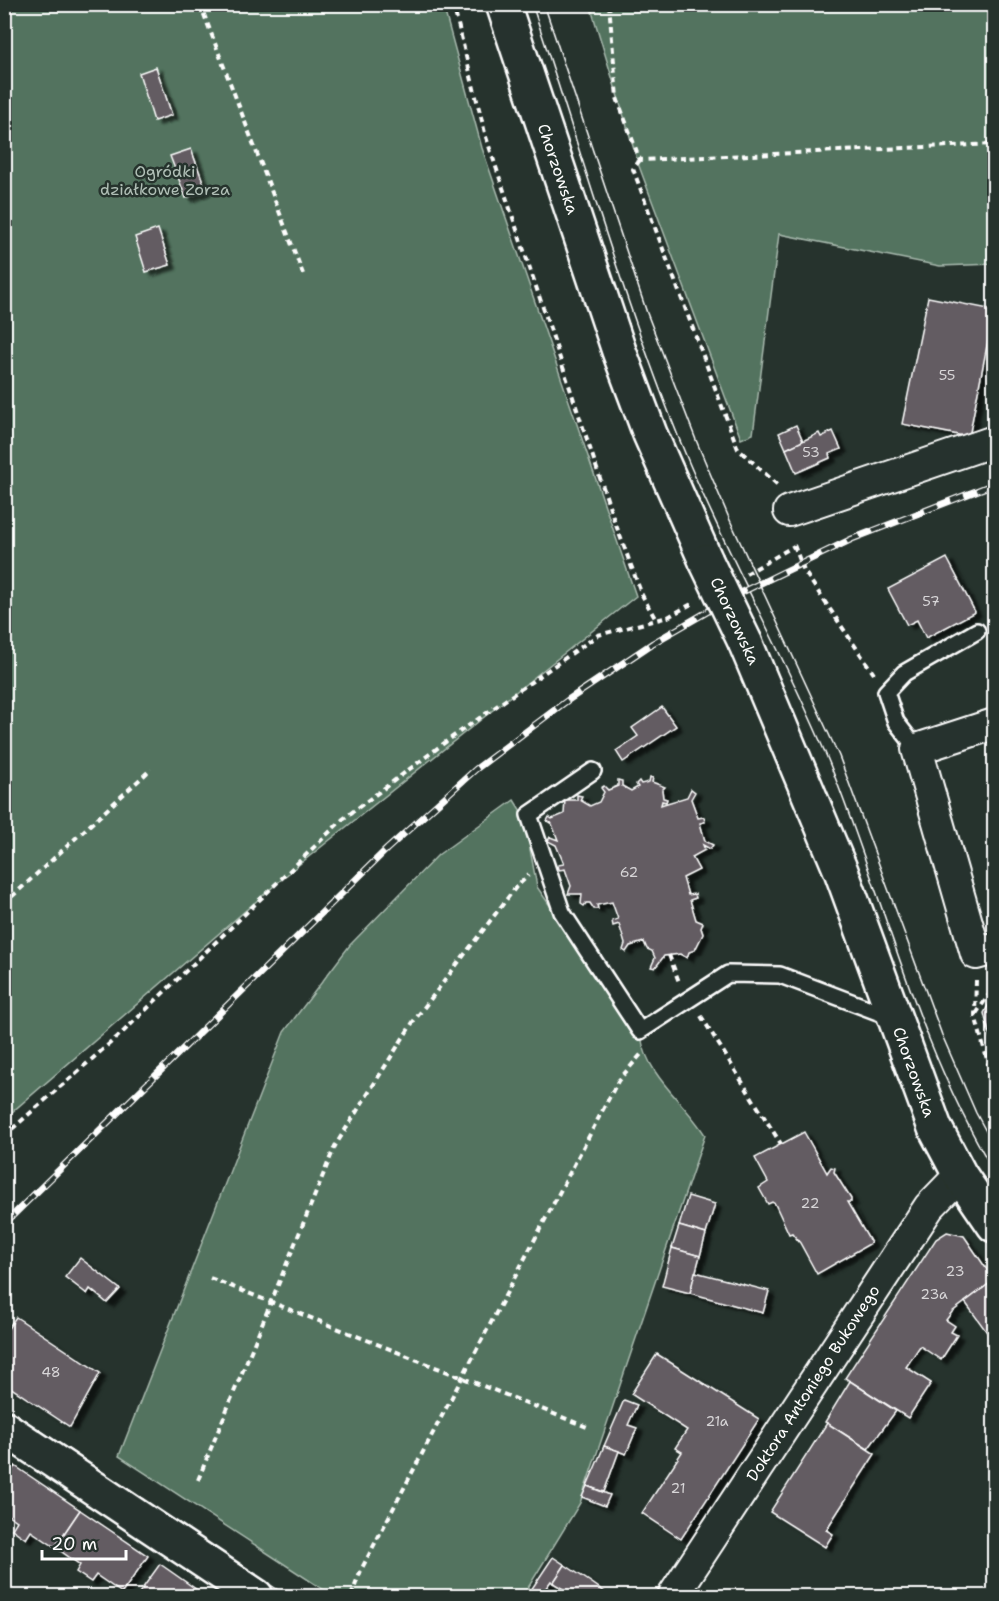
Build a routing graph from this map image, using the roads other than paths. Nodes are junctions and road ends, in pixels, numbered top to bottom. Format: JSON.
{"nodes":[{"id":1,"x":503,"y":4,"type":"edge"},
{"id":2,"x":994,"y":441,"type":"edge"},
{"id":3,"x":789,"y":511,"type":"road end"},
{"id":4,"x":977,"y":631,"type":"dead end"},
{"id":5,"x":994,"y":723,"type":"edge"},
{"id":6,"x":917,"y":749,"type":"junction"},
{"id":7,"x":593,"y":771,"type":"dead end"},
{"id":8,"x":986,"y":951,"type":"edge"},
{"id":9,"x":894,"y":1018,"type":"junction"},
{"id":10,"x":960,"y":1175,"type":"junction"},
{"id":11,"x":994,"y":1225,"type":"edge"},
{"id":12,"x":4,"y":1428,"type":"edge"},
{"id":13,"x":256,"y":1596,"type":"edge"},
{"id":14,"x":673,"y":1596,"type":"edge"}],
"edges":[{"from":1,"to":9,"type":"street","name":"Chorzowska","bridge":true},
{"from":2,"to":3,"type":"street"},
{"from":4,"to":6,"type":"lane"},
{"from":5,"to":6,"type":"street"},
{"from":6,"to":8,"type":"street"},
{"from":7,"to":9,"type":"lane"},
{"from":9,"to":10,"type":"street","name":"Chorzowska"},
{"from":10,"to":11,"type":"street","name":"Chorzowska"},
{"from":10,"to":14,"type":"street","name":"Doktora Antoniego Bukowego"},
{"from":12,"to":13,"type":"street"}]}
